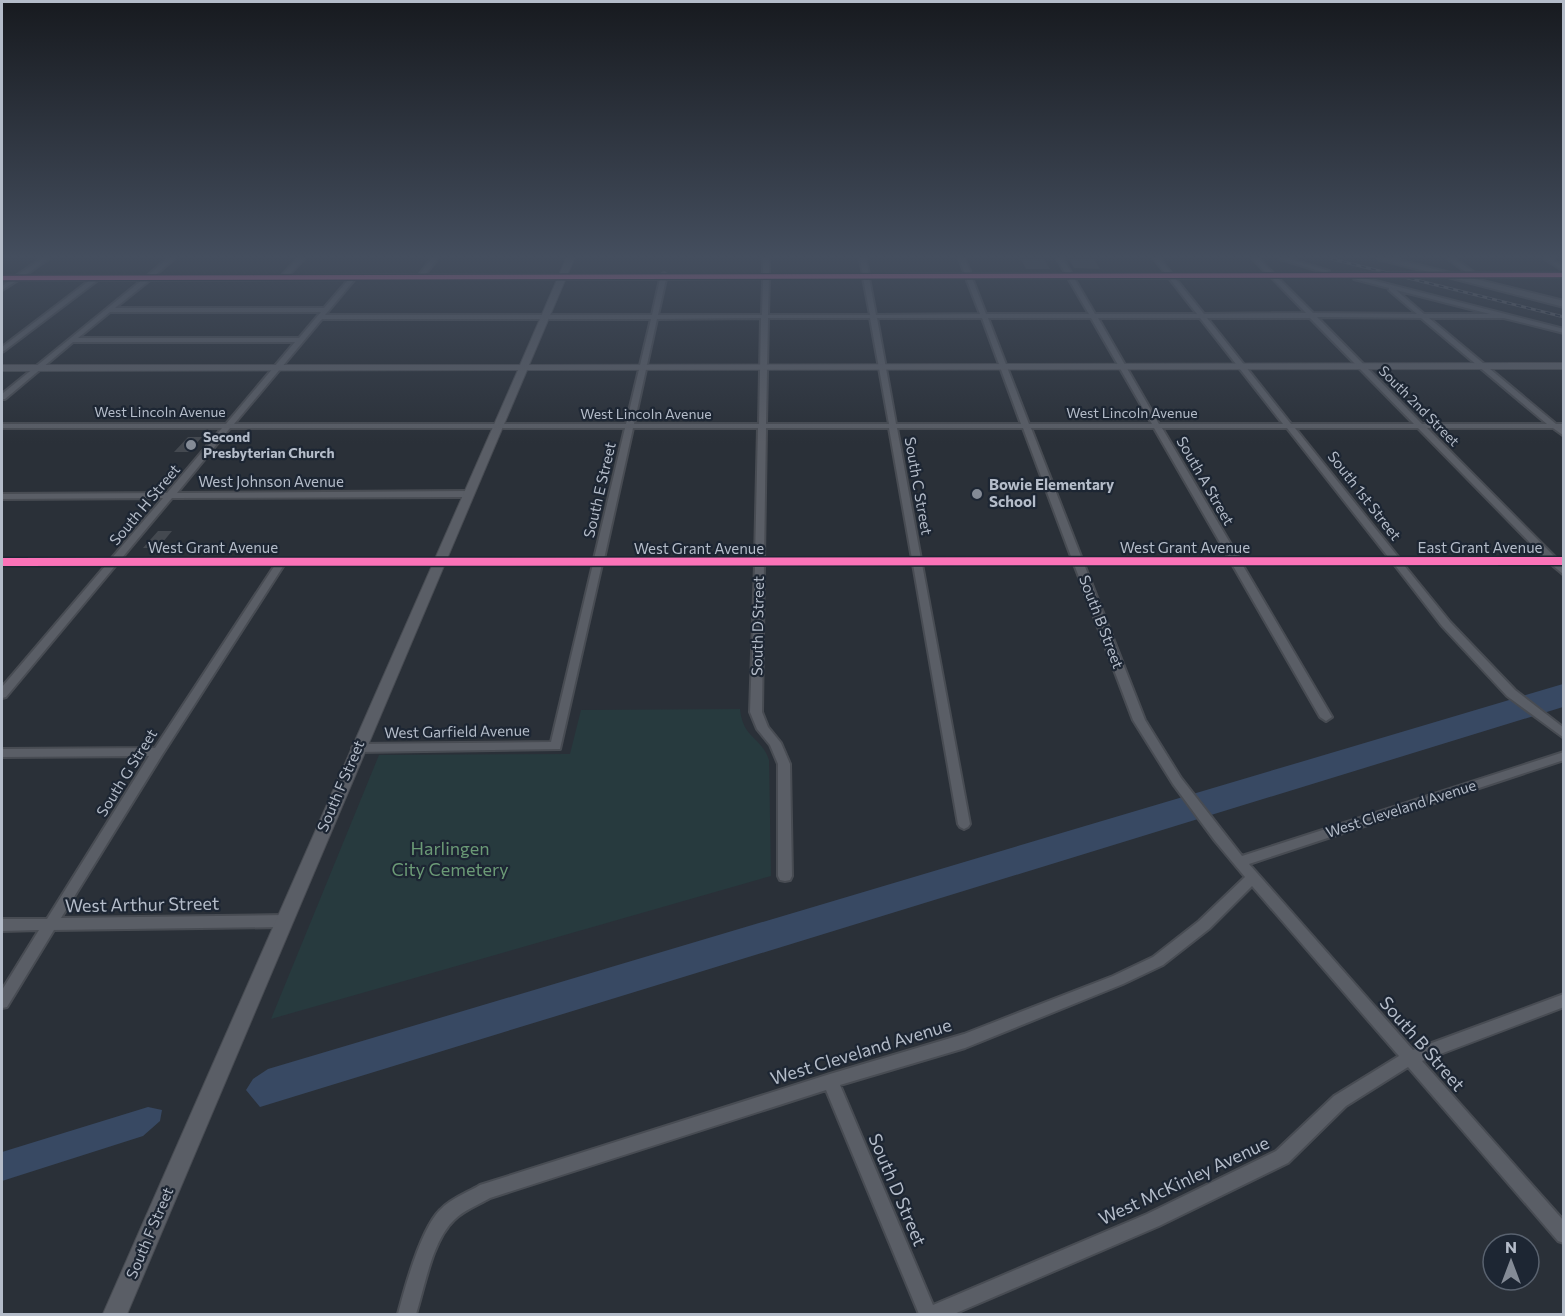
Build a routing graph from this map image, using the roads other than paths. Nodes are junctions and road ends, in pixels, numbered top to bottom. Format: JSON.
{"nodes":[{"id":1,"x":41,"y":320,"type":"edge"},
{"id":2,"x":97,"y":320,"type":"edge"},
{"id":3,"x":319,"y":320,"type":"edge"},
{"id":4,"x":543,"y":320,"type":"edge"},
{"id":5,"x":653,"y":320,"type":"edge"},
{"id":6,"x":765,"y":320,"type":"edge"},
{"id":7,"x":874,"y":320,"type":"edge"},
{"id":8,"x":986,"y":320,"type":"edge"},
{"id":9,"x":1097,"y":320,"type":"edge"},
{"id":10,"x":1206,"y":320,"type":"edge"},
{"id":11,"x":1314,"y":320,"type":"edge"},
{"id":12,"x":1427,"y":320,"type":"edge"},
{"id":13,"x":1521,"y":320,"type":"edge"},
{"id":14,"x":1547,"y":327,"type":"junction"},
{"id":15,"x":1563,"y":331,"type":"edge"},
{"id":16,"x":1563,"y":339,"type":"edge"},
{"id":17,"x":73,"y":340,"type":"junction"},
{"id":18,"x":302,"y":340,"type":"junction"},
{"id":19,"x":2,"y":350,"type":"edge"},
{"id":20,"x":1483,"y":366,"type":"junction"},
{"id":21,"x":1563,"y":366,"type":"edge"},
{"id":22,"x":522,"y":367,"type":"junction"},
{"id":23,"x":641,"y":367,"type":"junction"},
{"id":24,"x":764,"y":367,"type":"junction"},
{"id":25,"x":882,"y":367,"type":"junction"},
{"id":26,"x":1003,"y":367,"type":"junction"},
{"id":27,"x":1123,"y":367,"type":"junction"},
{"id":28,"x":1243,"y":367,"type":"junction"},
{"id":29,"x":1361,"y":367,"type":"junction"},
{"id":30,"x":2,"y":368,"type":"edge"},
{"id":31,"x":37,"y":368,"type":"junction"},
{"id":32,"x":278,"y":368,"type":"junction"},
{"id":33,"x":2,"y":397,"type":"edge"},
{"id":34,"x":2,"y":426,"type":"edge"},
{"id":35,"x":230,"y":426,"type":"junction"},
{"id":36,"x":497,"y":426,"type":"junction"},
{"id":37,"x":1026,"y":426,"type":"junction"},
{"id":38,"x":1158,"y":426,"type":"junction"},
{"id":39,"x":1290,"y":426,"type":"junction"},
{"id":40,"x":1420,"y":426,"type":"junction"},
{"id":41,"x":1554,"y":426,"type":"junction"},
{"id":42,"x":1563,"y":426,"type":"edge"},
{"id":43,"x":628,"y":427,"type":"junction"},
{"id":44,"x":763,"y":427,"type":"junction"},
{"id":45,"x":892,"y":427,"type":"junction"},
{"id":46,"x":1563,"y":434,"type":"edge"},
{"id":47,"x":469,"y":494,"type":"junction"},
{"id":48,"x":2,"y":496,"type":"edge"},
{"id":49,"x":171,"y":496,"type":"junction"},
{"id":50,"x":1396,"y":561,"type":"junction"},
{"id":51,"x":1553,"y":561,"type":"junction"},
{"id":52,"x":1563,"y":561,"type":"edge"},
{"id":53,"x":2,"y":562,"type":"edge"},
{"id":54,"x":115,"y":562,"type":"junction"},
{"id":55,"x":281,"y":562,"type":"junction"},
{"id":56,"x":438,"y":562,"type":"junction"},
{"id":57,"x":597,"y":562,"type":"junction"},
{"id":58,"x":759,"y":562,"type":"junction"},
{"id":59,"x":1078,"y":562,"type":"junction"},
{"id":60,"x":1236,"y":562,"type":"junction"},
{"id":61,"x":917,"y":563,"type":"junction"},
{"id":62,"x":1563,"y":572,"type":"edge"},
{"id":63,"x":2,"y":694,"type":"edge"},
{"id":64,"x":1326,"y":717,"type":"dead end"},
{"id":65,"x":1563,"y":734,"type":"edge"},
{"id":66,"x":556,"y":746,"type":"joint"},
{"id":67,"x":358,"y":748,"type":"junction"},
{"id":68,"x":158,"y":752,"type":"junction"},
{"id":69,"x":2,"y":753,"type":"edge"},
{"id":70,"x":1563,"y":756,"type":"edge"},
{"id":71,"x":964,"y":824,"type":"dead end"},
{"id":72,"x":1239,"y":862,"type":"junction"},
{"id":73,"x":785,"y":876,"type":"dead end"},
{"id":74,"x":1253,"y":877,"type":"junction"},
{"id":75,"x":284,"y":921,"type":"junction"},
{"id":76,"x":2,"y":925,"type":"edge"},
{"id":77,"x":51,"y":925,"type":"junction"},
{"id":78,"x":1563,"y":1000,"type":"edge"},
{"id":79,"x":2,"y":1002,"type":"edge"},
{"id":80,"x":1408,"y":1059,"type":"junction"},
{"id":81,"x":830,"y":1081,"type":"junction"},
{"id":82,"x":1563,"y":1235,"type":"edge"},
{"id":83,"x":115,"y":1314,"type":"edge"},
{"id":84,"x":407,"y":1314,"type":"edge"},
{"id":85,"x":928,"y":1314,"type":"edge"},
{"id":86,"x":934,"y":1314,"type":"edge"}],
"edges":[{"from":1,"to":19,"type":"street"},
{"from":2,"to":17,"type":"street"},
{"from":3,"to":18,"type":"street","name":"South H Street"},
{"from":4,"to":22,"type":"street","name":"South F Street"},
{"from":5,"to":23,"type":"street","name":"South E Street"},
{"from":6,"to":24,"type":"street","name":"South D Street"},
{"from":7,"to":25,"type":"street","name":"South C Street"},
{"from":8,"to":26,"type":"street","name":"South B Street"},
{"from":9,"to":27,"type":"street","name":"South A Street"},
{"from":10,"to":28,"type":"street","name":"South 1st Street"},
{"from":11,"to":29,"type":"street","name":"South 2nd Street"},
{"from":12,"to":20,"type":"street"},
{"from":13,"to":14,"type":"street"},
{"from":14,"to":15,"type":"street"},
{"from":14,"to":16,"type":"street"},
{"from":17,"to":18,"type":"street"},
{"from":17,"to":31,"type":"street"},
{"from":18,"to":32,"type":"street","name":"South H Street"},
{"from":20,"to":21,"type":"street"},
{"from":20,"to":29,"type":"street"},
{"from":20,"to":41,"type":"street"},
{"from":22,"to":23,"type":"street"},
{"from":22,"to":32,"type":"street"},
{"from":22,"to":36,"type":"street","name":"South F Street"},
{"from":23,"to":24,"type":"street"},
{"from":23,"to":43,"type":"street","name":"South E Street"},
{"from":24,"to":25,"type":"street"},
{"from":24,"to":44,"type":"street","name":"South D Street"},
{"from":25,"to":26,"type":"street"},
{"from":25,"to":45,"type":"street","name":"South C Street"},
{"from":26,"to":27,"type":"street"},
{"from":26,"to":37,"type":"street","name":"South B Street"},
{"from":27,"to":28,"type":"street"},
{"from":27,"to":38,"type":"street","name":"South A Street"},
{"from":28,"to":29,"type":"street"},
{"from":28,"to":39,"type":"street","name":"South 1st Street"},
{"from":29,"to":40,"type":"street","name":"South 2nd Street"},
{"from":30,"to":31,"type":"street"},
{"from":31,"to":32,"type":"street"},
{"from":31,"to":33,"type":"street"},
{"from":32,"to":35,"type":"street","name":"South H Street"},
{"from":34,"to":35,"type":"street","name":"West Lincoln Avenue"},
{"from":35,"to":36,"type":"street","name":"West Lincoln Avenue"},
{"from":35,"to":49,"type":"street","name":"South H Street"},
{"from":36,"to":43,"type":"street","name":"West Lincoln Avenue"},
{"from":36,"to":47,"type":"street","name":"South F Street"},
{"from":37,"to":38,"type":"street","name":"West Lincoln Avenue"},
{"from":37,"to":45,"type":"street","name":"West Lincoln Avenue"},
{"from":37,"to":59,"type":"street","name":"South B Street"},
{"from":38,"to":39,"type":"street","name":"West Lincoln Avenue"},
{"from":38,"to":60,"type":"street","name":"South A Street"},
{"from":39,"to":40,"type":"street","name":"West Lincoln Avenue"},
{"from":39,"to":50,"type":"street","name":"South 1st Street"},
{"from":40,"to":41,"type":"street","name":"West Lincoln Avenue"},
{"from":40,"to":51,"type":"street","name":"South 2nd Street"},
{"from":41,"to":42,"type":"street","name":"West Lincoln Avenue"},
{"from":41,"to":46,"type":"street"},
{"from":43,"to":44,"type":"street","name":"West Lincoln Avenue"},
{"from":43,"to":57,"type":"street","name":"South E Street"},
{"from":44,"to":45,"type":"street","name":"West Lincoln Avenue"},
{"from":44,"to":58,"type":"street","name":"South D Street"},
{"from":45,"to":61,"type":"street","name":"South C Street"},
{"from":47,"to":49,"type":"street","name":"West Johnson Avenue"},
{"from":47,"to":56,"type":"street","name":"South F Street"},
{"from":48,"to":49,"type":"street","name":"West Johnson Avenue"},
{"from":49,"to":54,"type":"street","name":"South H Street"},
{"from":50,"to":51,"type":"street","name":"East Grant Avenue"},
{"from":50,"to":60,"type":"street","name":"West Grant Avenue"},
{"from":50,"to":65,"type":"street","name":"South 1st Street"},
{"from":51,"to":52,"type":"street","name":"East Grant Avenue"},
{"from":51,"to":62,"type":"street","name":"South 2nd Street"},
{"from":53,"to":54,"type":"street","name":"West Grant Avenue"},
{"from":54,"to":55,"type":"street","name":"West Grant Avenue"},
{"from":54,"to":63,"type":"street","name":"South H Street"},
{"from":55,"to":56,"type":"street","name":"West Grant Avenue"},
{"from":55,"to":68,"type":"street","name":"South G Street"},
{"from":56,"to":57,"type":"street","name":"West Grant Avenue"},
{"from":56,"to":67,"type":"street","name":"South F Street"},
{"from":57,"to":58,"type":"street","name":"West Grant Avenue"},
{"from":57,"to":66,"type":"street","name":"South E Street"},
{"from":58,"to":61,"type":"street","name":"West Grant Avenue"},
{"from":58,"to":73,"type":"street","name":"South D Street"},
{"from":59,"to":60,"type":"street","name":"West Grant Avenue"},
{"from":59,"to":61,"type":"street","name":"West Grant Avenue"},
{"from":59,"to":72,"type":"street","name":"South B Street"},
{"from":60,"to":64,"type":"street","name":"South A Street"},
{"from":61,"to":71,"type":"street","name":"South C Street"},
{"from":66,"to":67,"type":"street","name":"West Garfield Avenue"},
{"from":67,"to":75,"type":"street","name":"South F Street"},
{"from":68,"to":69,"type":"street"},
{"from":68,"to":77,"type":"street","name":"South G Street"},
{"from":70,"to":72,"type":"street","name":"West Cleveland Avenue"},
{"from":72,"to":74,"type":"street","name":"South B Street"},
{"from":74,"to":80,"type":"street","name":"South B Street"},
{"from":74,"to":81,"type":"street","name":"West Cleveland Avenue"},
{"from":75,"to":77,"type":"street","name":"West Arthur Street"},
{"from":75,"to":83,"type":"street","name":"South F Street"},
{"from":76,"to":77,"type":"street","name":"West Arthur Street"},
{"from":77,"to":79,"type":"street","name":"South G Street"},
{"from":78,"to":80,"type":"street","name":"West McKinley Avenue"},
{"from":80,"to":82,"type":"street","name":"South B Street"},
{"from":80,"to":86,"type":"street","name":"West McKinley Avenue"},
{"from":81,"to":84,"type":"street","name":"West Cleveland Avenue"},
{"from":81,"to":85,"type":"street","name":"South D Street"}]}
